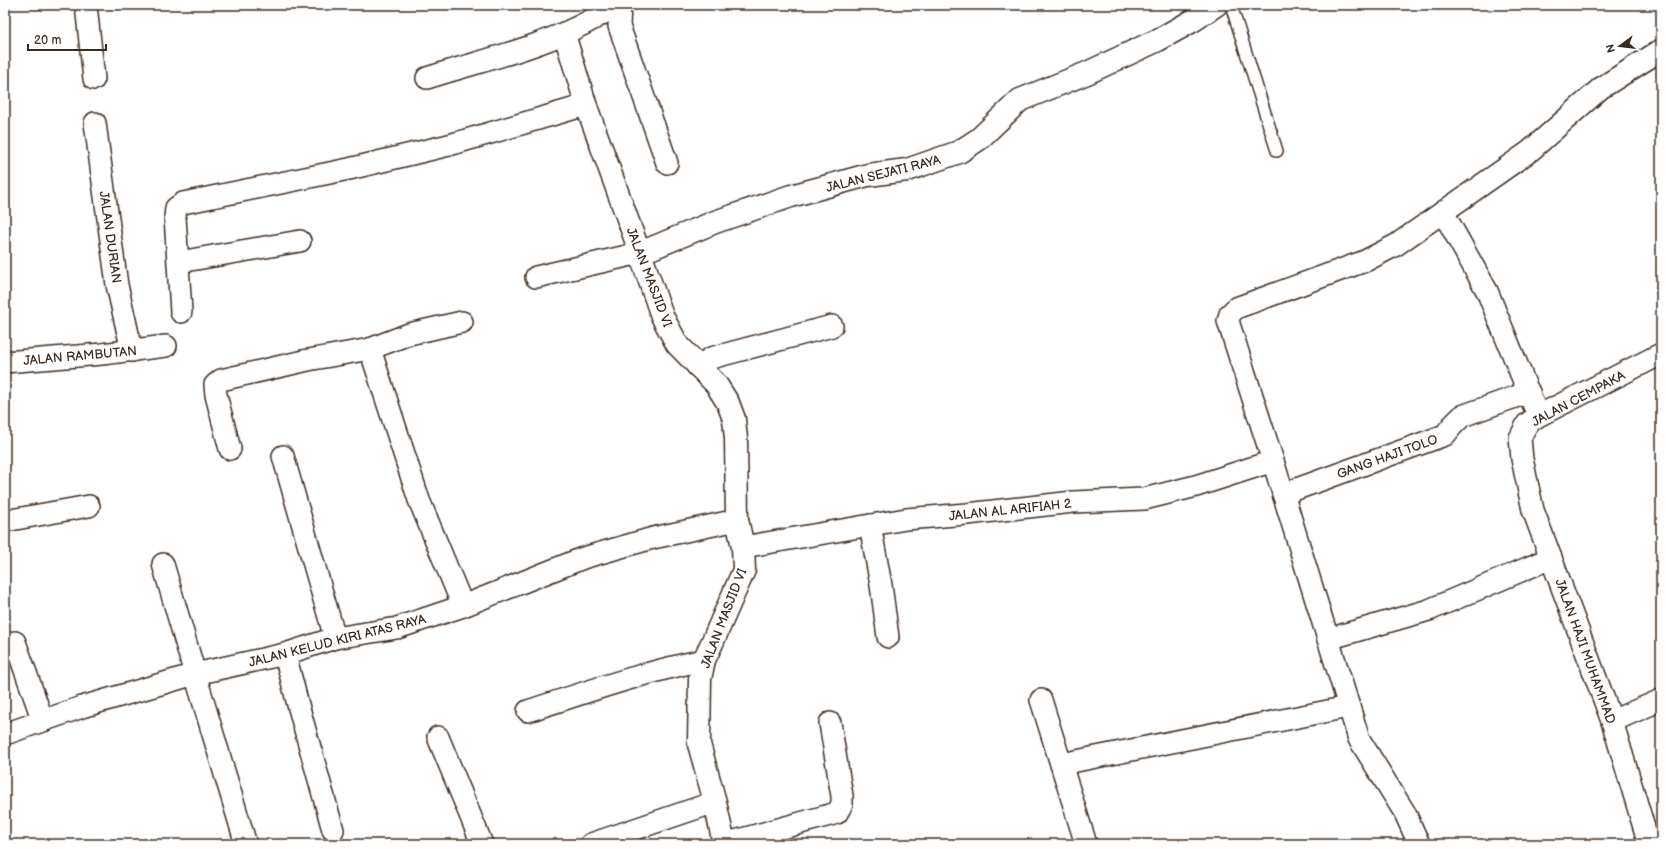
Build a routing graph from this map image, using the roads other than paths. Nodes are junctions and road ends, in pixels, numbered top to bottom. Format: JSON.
{"nodes":[{"id":1,"x":86,"y":5,"type":"edge"},
{"id":2,"x":616,"y":5,"type":"edge"},
{"id":3,"x":620,"y":5,"type":"edge"},
{"id":4,"x":1216,"y":5,"type":"edge"},
{"id":5,"x":1231,"y":5,"type":"edge"},
{"id":6,"x":564,"y":33,"type":"junction"},
{"id":7,"x":1661,"y":50,"type":"edge"},
{"id":8,"x":427,"y":78,"type":"dead end"},
{"id":9,"x":94,"y":79,"type":"dead end"},
{"id":10,"x":586,"y":105,"type":"junction"},
{"id":11,"x":95,"y":123,"type":"dead end"},
{"id":12,"x":1277,"y":151,"type":"dead end"},
{"id":13,"x":667,"y":163,"type":"dead end"},
{"id":14,"x":1444,"y":212,"type":"junction"},
{"id":15,"x":300,"y":241,"type":"dead end"},
{"id":16,"x":640,"y":253,"type":"junction"},
{"id":17,"x":179,"y":262,"type":"junction"},
{"id":18,"x":536,"y":277,"type":"dead end"},
{"id":19,"x":181,"y":312,"type":"dead end"},
{"id":20,"x":462,"y":322,"type":"dead end"},
{"id":21,"x":832,"y":326,"type":"dead end"},
{"id":22,"x":160,"y":347,"type":"dead end"},
{"id":23,"x":370,"y":349,"type":"junction"},
{"id":24,"x":132,"y":351,"type":"junction"},
{"id":25,"x":1661,"y":354,"type":"edge"},
{"id":26,"x":5,"y":362,"type":"edge"},
{"id":27,"x":698,"y":367,"type":"junction"},
{"id":28,"x":1529,"y":392,"type":"junction"},
{"id":29,"x":1538,"y":416,"type":"junction"},
{"id":30,"x":230,"y":448,"type":"dead end"},
{"id":31,"x":283,"y":456,"type":"dead end"},
{"id":32,"x":1522,"y":459,"type":"joint"},
{"id":33,"x":1273,"y":462,"type":"junction"},
{"id":34,"x":1283,"y":494,"type":"junction"},
{"id":35,"x":89,"y":506,"type":"dead end"},
{"id":36,"x":737,"y":520,"type":"junction"},
{"id":37,"x":5,"y":521,"type":"edge"},
{"id":38,"x":870,"y":525,"type":"junction"},
{"id":39,"x":743,"y":547,"type":"junction"},
{"id":40,"x":1551,"y":558,"type":"junction"},
{"id":41,"x":164,"y":564,"type":"dead end"},
{"id":42,"x":463,"y":606,"type":"junction"},
{"id":43,"x":888,"y":637,"type":"dead end"},
{"id":44,"x":335,"y":638,"type":"junction"},
{"id":45,"x":1328,"y":639,"type":"junction"},
{"id":46,"x":15,"y":642,"type":"dead end"},
{"id":47,"x":285,"y":654,"type":"junction"},
{"id":48,"x":704,"y":660,"type":"junction"},
{"id":49,"x":195,"y":674,"type":"junction"},
{"id":50,"x":1041,"y":700,"type":"dead end"},
{"id":51,"x":1661,"y":700,"type":"edge"},
{"id":52,"x":1348,"y":707,"type":"junction"},
{"id":53,"x":528,"y":711,"type":"dead end"},
{"id":54,"x":43,"y":721,"type":"junction"},
{"id":55,"x":1612,"y":721,"type":"junction"},
{"id":56,"x":830,"y":723,"type":"dead end"},
{"id":57,"x":5,"y":734,"type":"edge"},
{"id":58,"x":438,"y":737,"type":"dead end"},
{"id":59,"x":1061,"y":764,"type":"junction"},
{"id":60,"x":715,"y":802,"type":"junction"},
{"id":61,"x":332,"y":830,"type":"dead end"},
{"id":62,"x":245,"y":841,"type":"dead end"},
{"id":63,"x":482,"y":844,"type":"edge"},
{"id":64,"x":591,"y":844,"type":"edge"},
{"id":65,"x":724,"y":844,"type":"edge"},
{"id":66,"x":1086,"y":844,"type":"edge"},
{"id":67,"x":1419,"y":844,"type":"edge"},
{"id":68,"x":1649,"y":844,"type":"edge"}],
"edges":[{"from":1,"to":9,"type":"street"},
{"from":2,"to":6,"type":"street"},
{"from":3,"to":13,"type":"street"},
{"from":4,"to":16,"type":"street","name":"JALAN SEJATI RAYA"},
{"from":5,"to":12,"type":"lane"},
{"from":6,"to":8,"type":"street"},
{"from":6,"to":10,"type":"street","name":"JALAN MASJID VI"},
{"from":7,"to":14,"type":"street"},
{"from":10,"to":16,"type":"street","name":"JALAN MASJID VI"},
{"from":10,"to":17,"type":"street"},
{"from":11,"to":24,"type":"street","name":"JALAN DURIAN"},
{"from":14,"to":28,"type":"street"},
{"from":14,"to":33,"type":"street"},
{"from":15,"to":17,"type":"street"},
{"from":16,"to":18,"type":"street"},
{"from":16,"to":27,"type":"street","name":"JALAN MASJID VI"},
{"from":17,"to":19,"type":"street"},
{"from":20,"to":23,"type":"street"},
{"from":21,"to":27,"type":"street"},
{"from":22,"to":24,"type":"street","name":"JALAN RAMBUTAN"},
{"from":23,"to":30,"type":"street"},
{"from":23,"to":42,"type":"street"},
{"from":24,"to":26,"type":"street","name":"JALAN RAMBUTAN"},
{"from":25,"to":29,"type":"street","name":"JALAN CEMPAKA"},
{"from":27,"to":36,"type":"street","name":"JALAN MASJID VI"},
{"from":28,"to":29,"type":"street"},
{"from":28,"to":34,"type":"street","name":"GANG HAJI TOLO"},
{"from":29,"to":32,"type":"street","name":"JALAN CEMPAKA"},
{"from":31,"to":44,"type":"street"},
{"from":32,"to":40,"type":"street","name":"JALAN HAJI MUHAMMAD"},
{"from":33,"to":34,"type":"street"},
{"from":33,"to":38,"type":"street","name":"JALAN AL ARIFIAH 2"},
{"from":34,"to":45,"type":"street"},
{"from":35,"to":37,"type":"street"},
{"from":36,"to":39,"type":"street","name":"JALAN MASJID VI"},
{"from":36,"to":42,"type":"street","name":"JALAN KELUD KIRI ATAS RAYA"},
{"from":38,"to":39,"type":"street","name":"JALAN AL ARIFIAH 2"},
{"from":38,"to":43,"type":"street"},
{"from":39,"to":48,"type":"street","name":"JALAN MASJID VI"},
{"from":40,"to":45,"type":"street"},
{"from":40,"to":55,"type":"street","name":"JALAN HAJI MUHAMMAD"},
{"from":41,"to":49,"type":"street"},
{"from":42,"to":44,"type":"street","name":"JALAN KELUD KIRI ATAS RAYA"},
{"from":44,"to":47,"type":"street","name":"JALAN KELUD KIRI ATAS RAYA"},
{"from":45,"to":52,"type":"street"},
{"from":46,"to":54,"type":"street"},
{"from":47,"to":49,"type":"street","name":"JALAN KELUD KIRI ATAS RAYA"},
{"from":47,"to":61,"type":"street"},
{"from":48,"to":53,"type":"street"},
{"from":48,"to":60,"type":"street","name":"JALAN MASJID VI"},
{"from":49,"to":54,"type":"street","name":"JALAN KELUD KIRI ATAS RAYA"},
{"from":49,"to":62,"type":"street"},
{"from":50,"to":59,"type":"street"},
{"from":51,"to":55,"type":"street"},
{"from":52,"to":59,"type":"street"},
{"from":52,"to":67,"type":"street"},
{"from":54,"to":57,"type":"street","name":"JALAN KELUD KIRI ATAS RAYA"},
{"from":55,"to":68,"type":"street","name":"JALAN HAJI MUHAMMAD"},
{"from":56,"to":65,"type":"street"},
{"from":58,"to":63,"type":"street"},
{"from":59,"to":66,"type":"street"},
{"from":60,"to":64,"type":"street"},
{"from":60,"to":65,"type":"street","name":"JALAN MASJID VI"}]}
